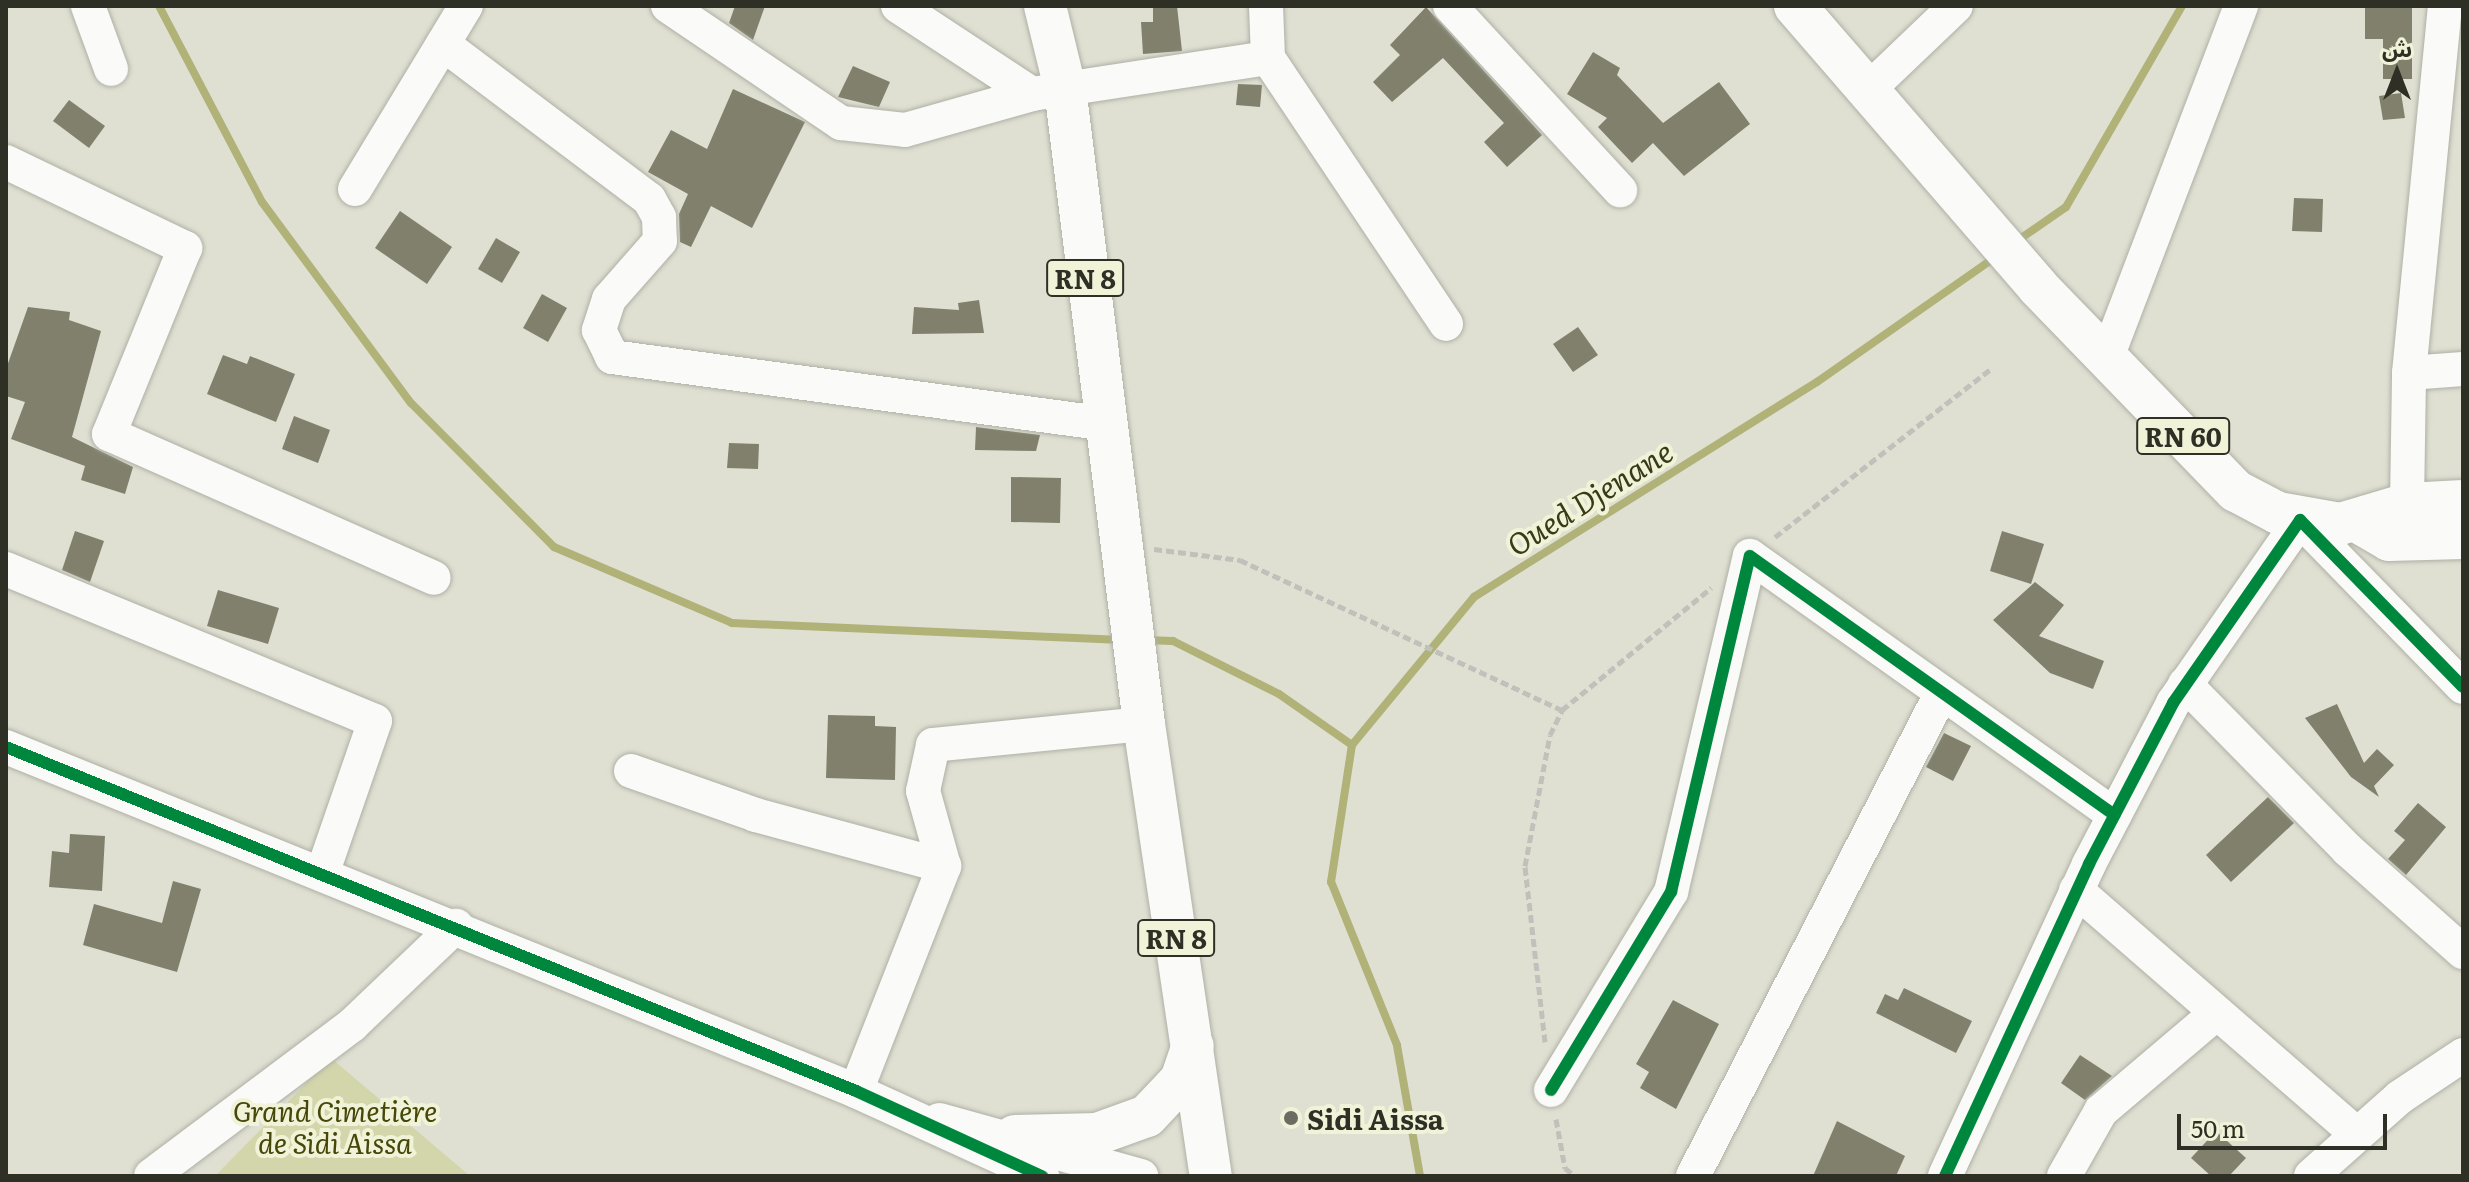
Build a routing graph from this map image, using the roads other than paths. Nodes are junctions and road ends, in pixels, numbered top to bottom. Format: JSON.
{"nodes":[{"id":1,"x":88,"y":6,"type":"edge"},
{"id":2,"x":668,"y":6,"type":"edge"},
{"id":3,"x":898,"y":6,"type":"edge"},
{"id":4,"x":1045,"y":6,"type":"edge"},
{"id":5,"x":1266,"y":6,"type":"edge"},
{"id":6,"x":1450,"y":6,"type":"edge"},
{"id":7,"x":1795,"y":6,"type":"edge"},
{"id":8,"x":1956,"y":6,"type":"edge"},
{"id":9,"x":2241,"y":6,"type":"edge"},
{"id":10,"x":2445,"y":6,"type":"edge"},
{"id":11,"x":452,"y":18,"type":"edge"},
{"id":12,"x":1268,"y":58,"type":"junction"},
{"id":13,"x":111,"y":69,"type":"dead end"},
{"id":14,"x":1869,"y":89,"type":"junction"},
{"id":15,"x":1048,"y":91,"type":"junction"},
{"id":16,"x":2448,"y":135,"type":"edge"},
{"id":17,"x":6,"y":162,"type":"edge"},
{"id":18,"x":355,"y":189,"type":"dead end"},
{"id":19,"x":1620,"y":190,"type":"dead end"},
{"id":20,"x":1446,"y":324,"type":"dead end"},
{"id":21,"x":2107,"y":357,"type":"junction"},
{"id":22,"x":2463,"y":369,"type":"edge"},
{"id":23,"x":2409,"y":373,"type":"junction"},
{"id":24,"x":1105,"y":424,"type":"junction"},
{"id":25,"x":2463,"y":501,"type":"edge"},
{"id":26,"x":2407,"y":504,"type":"junction"},
{"id":27,"x":2300,"y":520,"type":"junction"},
{"id":28,"x":2360,"y":523,"type":"junction"},
{"id":29,"x":2463,"y":538,"type":"edge"},
{"id":30,"x":6,"y":569,"type":"edge"},
{"id":31,"x":434,"y":578,"type":"dead end"},
{"id":32,"x":2185,"y":684,"type":"junction"},
{"id":33,"x":2463,"y":687,"type":"edge"},
{"id":34,"x":1940,"y":696,"type":"junction"},
{"id":35,"x":1143,"y":712,"type":"junction"},
{"id":36,"x":6,"y":747,"type":"edge"},
{"id":37,"x":631,"y":771,"type":"dead end"},
{"id":38,"x":2114,"y":815,"type":"junction"},
{"id":39,"x":944,"y":866,"type":"junction"},
{"id":40,"x":323,"y":871,"type":"junction"},
{"id":41,"x":2076,"y":890,"type":"junction"},
{"id":42,"x":456,"y":926,"type":"junction"},
{"id":43,"x":2463,"y":952,"type":"edge"},
{"id":44,"x":2214,"y":1015,"type":"junction"},
{"id":45,"x":1193,"y":1046,"type":"junction"},
{"id":46,"x":2463,"y":1055,"type":"edge"},
{"id":47,"x":1551,"y":1090,"type":"road end"},
{"id":48,"x":856,"y":1091,"type":"junction"},
{"id":49,"x":915,"y":1117,"type":"junction"},
{"id":50,"x":2357,"y":1134,"type":"junction"},
{"id":51,"x":1015,"y":1136,"type":"junction"},
{"id":52,"x":1951,"y":1172,"type":"edge"},
{"id":53,"x":151,"y":1176,"type":"edge"},
{"id":54,"x":1042,"y":1176,"type":"edge"},
{"id":55,"x":1141,"y":1176,"type":"edge"},
{"id":56,"x":1211,"y":1176,"type":"edge"},
{"id":57,"x":1693,"y":1176,"type":"edge"},
{"id":58,"x":2064,"y":1176,"type":"edge"},
{"id":59,"x":2311,"y":1176,"type":"edge"}],
"edges":[{"from":1,"to":13,"type":"street"},
{"from":2,"to":15,"type":"street"},
{"from":3,"to":15,"type":"street"},
{"from":4,"to":15,"type":"main road","number":"RN 8"},
{"from":5,"to":12,"type":"street"},
{"from":6,"to":19,"type":"street"},
{"from":7,"to":14,"type":"main road","number":"RN 60"},
{"from":8,"to":14,"type":"street"},
{"from":9,"to":21,"type":"street"},
{"from":10,"to":16,"type":"street"},
{"from":11,"to":18,"type":"street"},
{"from":11,"to":24,"type":"street"},
{"from":12,"to":15,"type":"street"},
{"from":12,"to":20,"type":"street"},
{"from":14,"to":21,"type":"main road","number":"RN 60"},
{"from":15,"to":24,"type":"main road","number":"RN 8"},
{"from":16,"to":23,"type":"street"},
{"from":17,"to":31,"type":"street"},
{"from":21,"to":27,"type":"main road","number":"RN 60"},
{"from":22,"to":23,"type":"street"},
{"from":23,"to":26,"type":"street"},
{"from":24,"to":35,"type":"main road","number":"RN 8"},
{"from":25,"to":26,"type":"main road","number":"RN 60"},
{"from":26,"to":28,"type":"main road","number":"RN 60"},
{"from":27,"to":28,"type":"main road","number":"RN 60"},
{"from":27,"to":32,"type":"street"},
{"from":27,"to":33,"type":"street"},
{"from":28,"to":29,"type":"main road","number":"RN 60"},
{"from":30,"to":40,"type":"street"},
{"from":32,"to":38,"type":"street"},
{"from":32,"to":43,"type":"street"},
{"from":34,"to":38,"type":"street"},
{"from":34,"to":47,"type":"street"},
{"from":34,"to":57,"type":"street"},
{"from":35,"to":39,"type":"street"},
{"from":35,"to":45,"type":"main road","number":"RN 8"},
{"from":36,"to":40,"type":"street"},
{"from":37,"to":39,"type":"street"},
{"from":38,"to":41,"type":"street"},
{"from":39,"to":48,"type":"street"},
{"from":40,"to":42,"type":"street"},
{"from":41,"to":44,"type":"street"},
{"from":41,"to":52,"type":"street"},
{"from":42,"to":48,"type":"street"},
{"from":42,"to":53,"type":"street"},
{"from":44,"to":50,"type":"street"},
{"from":44,"to":58,"type":"street"},
{"from":45,"to":51,"type":"main road"},
{"from":45,"to":56,"type":"main road","number":"RN 8"},
{"from":46,"to":50,"type":"street"},
{"from":48,"to":49,"type":"street"},
{"from":49,"to":51,"type":"street"},
{"from":49,"to":54,"type":"street"},
{"from":50,"to":59,"type":"street"},
{"from":51,"to":55,"type":"street"}]}
